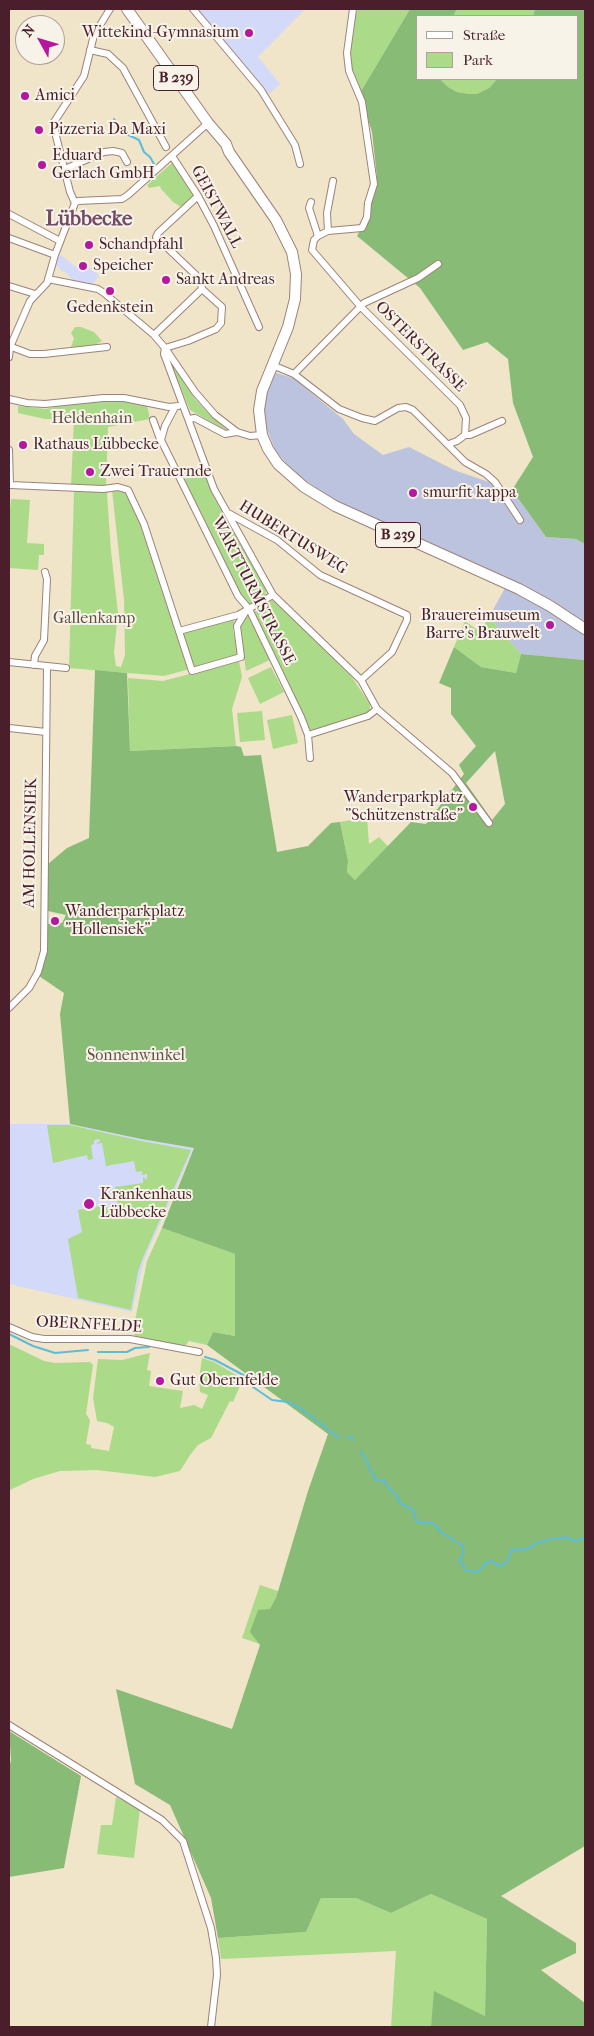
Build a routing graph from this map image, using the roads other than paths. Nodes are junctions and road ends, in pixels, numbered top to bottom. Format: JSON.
{"nodes":[{"id":1,"x":110,"y":9,"type":"edge"},
{"id":2,"x":127,"y":9,"type":"edge"},
{"id":3,"x":193,"y":9,"type":"edge"},
{"id":4,"x":353,"y":9,"type":"edge"},
{"id":5,"x":90,"y":50,"type":"junction"},
{"id":6,"x":208,"y":123,"type":"junction"},
{"id":7,"x":166,"y":147,"type":"dead end"},
{"id":8,"x":172,"y":156,"type":"junction"},
{"id":9,"x":126,"y":162,"type":"dead end"},
{"id":10,"x":300,"y":164,"type":"dead end"},
{"id":11,"x":65,"y":168,"type":"junction"},
{"id":12,"x":333,"y":181,"type":"dead end"},
{"id":13,"x":198,"y":196,"type":"junction"},
{"id":14,"x":311,"y":202,"type":"dead end"},
{"id":15,"x":75,"y":204,"type":"junction"},
{"id":16,"x":9,"y":214,"type":"edge"},
{"id":17,"x":328,"y":231,"type":"junction"},
{"id":18,"x":318,"y":236,"type":"junction"},
{"id":19,"x":9,"y":238,"type":"edge"},
{"id":20,"x":60,"y":241,"type":"junction"},
{"id":21,"x":55,"y":255,"type":"junction"},
{"id":22,"x":438,"y":264,"type":"dead end"},
{"id":23,"x":48,"y":279,"type":"junction"},
{"id":24,"x":9,"y":286,"type":"edge"},
{"id":25,"x":202,"y":289,"type":"junction"},
{"id":26,"x":35,"y":294,"type":"junction"},
{"id":27,"x":361,"y":306,"type":"junction"},
{"id":28,"x":259,"y":327,"type":"dead end"},
{"id":29,"x":154,"y":335,"type":"junction"},
{"id":30,"x":9,"y":347,"type":"edge"},
{"id":31,"x":107,"y":347,"type":"dead end"},
{"id":32,"x":165,"y":348,"type":"junction"},
{"id":33,"x":9,"y":357,"type":"edge"},
{"id":34,"x":272,"y":365,"type":"junction"},
{"id":35,"x":294,"y":374,"type":"junction"},
{"id":36,"x":9,"y":399,"type":"edge"},
{"id":37,"x":182,"y":404,"type":"junction"},
{"id":38,"x":175,"y":407,"type":"junction"},
{"id":39,"x":188,"y":419,"type":"junction"},
{"id":40,"x":153,"y":420,"type":"dead end"},
{"id":41,"x":502,"y":420,"type":"dead end"},
{"id":42,"x":237,"y":432,"type":"junction"},
{"id":43,"x":262,"y":435,"type":"junction"},
{"id":44,"x":465,"y":435,"type":"junction"},
{"id":45,"x":160,"y":440,"type":"junction"},
{"id":46,"x":449,"y":444,"type":"junction"},
{"id":47,"x":9,"y":450,"type":"edge"},
{"id":48,"x":227,"y":513,"type":"junction"},
{"id":49,"x":520,"y":520,"type":"dead end"},
{"id":50,"x":46,"y":572,"type":"dead end"},
{"id":51,"x":273,"y":595,"type":"junction"},
{"id":52,"x":248,"y":610,"type":"junction"},
{"id":53,"x":585,"y":629,"type":"edge"},
{"id":54,"x":179,"y":631,"type":"junction"},
{"id":55,"x":9,"y":662,"type":"edge"},
{"id":56,"x":34,"y":665,"type":"junction"},
{"id":57,"x":47,"y":667,"type":"junction"},
{"id":58,"x":66,"y":668,"type":"dead end"},
{"id":59,"x":361,"y":680,"type":"junction"},
{"id":60,"x":377,"y":710,"type":"junction"},
{"id":61,"x":9,"y":728,"type":"edge"},
{"id":62,"x":46,"y":732,"type":"junction"},
{"id":63,"x":308,"y":735,"type":"junction"},
{"id":64,"x":310,"y":758,"type":"dead end"},
{"id":65,"x":489,"y":823,"type":"dead end"},
{"id":66,"x":9,"y":1008,"type":"edge"},
{"id":67,"x":9,"y":1327,"type":"edge"},
{"id":68,"x":199,"y":1352,"type":"dead end"},
{"id":69,"x":9,"y":1724,"type":"edge"},
{"id":70,"x":211,"y":2027,"type":"edge"}],
"edges":[{"from":1,"to":5,"type":"street"},
{"from":2,"to":6,"type":"main road","number":"B 239"},
{"from":3,"to":10,"type":"street"},
{"from":4,"to":17,"type":"street"},
{"from":5,"to":7,"type":"street"},
{"from":5,"to":11,"type":"street"},
{"from":6,"to":8,"type":"street"},
{"from":6,"to":34,"type":"main road","number":"B 239"},
{"from":8,"to":13,"type":"street","name":"GEISTWALL"},
{"from":8,"to":15,"type":"street"},
{"from":9,"to":11,"type":"street"},
{"from":11,"to":15,"type":"street"},
{"from":12,"to":17,"type":"street"},
{"from":13,"to":25,"type":"street"},
{"from":13,"to":28,"type":"street","name":"GEISTWALL"},
{"from":14,"to":18,"type":"street","name":"OSTERSTRASSE"},
{"from":15,"to":20,"type":"street"},
{"from":16,"to":20,"type":"street"},
{"from":17,"to":18,"type":"street"},
{"from":18,"to":27,"type":"street","name":"OSTERSTRASSE"},
{"from":19,"to":21,"type":"street"},
{"from":20,"to":21,"type":"street"},
{"from":21,"to":23,"type":"street"},
{"from":22,"to":27,"type":"street","name":"OSTERSTRASSE"},
{"from":23,"to":26,"type":"street"},
{"from":23,"to":29,"type":"street"},
{"from":24,"to":26,"type":"street"},
{"from":25,"to":29,"type":"street"},
{"from":25,"to":32,"type":"street"},
{"from":26,"to":30,"type":"street"},
{"from":27,"to":35,"type":"street"},
{"from":27,"to":44,"type":"street","name":"OSTERSTRASSE"},
{"from":29,"to":32,"type":"street"},
{"from":30,"to":31,"type":"street"},
{"from":30,"to":33,"type":"street"},
{"from":32,"to":37,"type":"street"},
{"from":32,"to":42,"type":"street"},
{"from":34,"to":35,"type":"street"},
{"from":34,"to":43,"type":"main road","number":"B 239"},
{"from":35,"to":46,"type":"street"},
{"from":36,"to":38,"type":"street"},
{"from":37,"to":38,"type":"street"},
{"from":37,"to":39,"type":"street"},
{"from":38,"to":45,"type":"street"},
{"from":39,"to":42,"type":"street"},
{"from":39,"to":48,"type":"street"},
{"from":40,"to":45,"type":"street","name":"WARTTURMSTRASSE"},
{"from":41,"to":44,"type":"street"},
{"from":42,"to":43,"type":"street"},
{"from":43,"to":53,"type":"main road","number":"B 239"},
{"from":44,"to":46,"type":"street"},
{"from":45,"to":52,"type":"street","name":"WARTTURMSTRASSE"},
{"from":46,"to":49,"type":"street"},
{"from":47,"to":54,"type":"street"},
{"from":48,"to":51,"type":"street"},
{"from":48,"to":59,"type":"street","name":"HUBERTUSWEG"},
{"from":50,"to":56,"type":"street"},
{"from":51,"to":52,"type":"street"},
{"from":51,"to":59,"type":"street"},
{"from":52,"to":54,"type":"street"},
{"from":52,"to":54,"type":"street"},
{"from":52,"to":63,"type":"street","name":"WARTTURMSTRASSE"},
{"from":55,"to":56,"type":"street"},
{"from":56,"to":57,"type":"street"},
{"from":57,"to":58,"type":"street"},
{"from":57,"to":62,"type":"street","name":"AM HOLLENSIEK"},
{"from":59,"to":60,"type":"street"},
{"from":60,"to":63,"type":"street"},
{"from":60,"to":65,"type":"street"},
{"from":61,"to":62,"type":"street"},
{"from":62,"to":66,"type":"street","name":"AM HOLLENSIEK"},
{"from":63,"to":64,"type":"street","name":"WARTTURMSTRASSE"},
{"from":67,"to":68,"type":"street","name":"OBERNFELDE"},
{"from":69,"to":70,"type":"street"}]}
